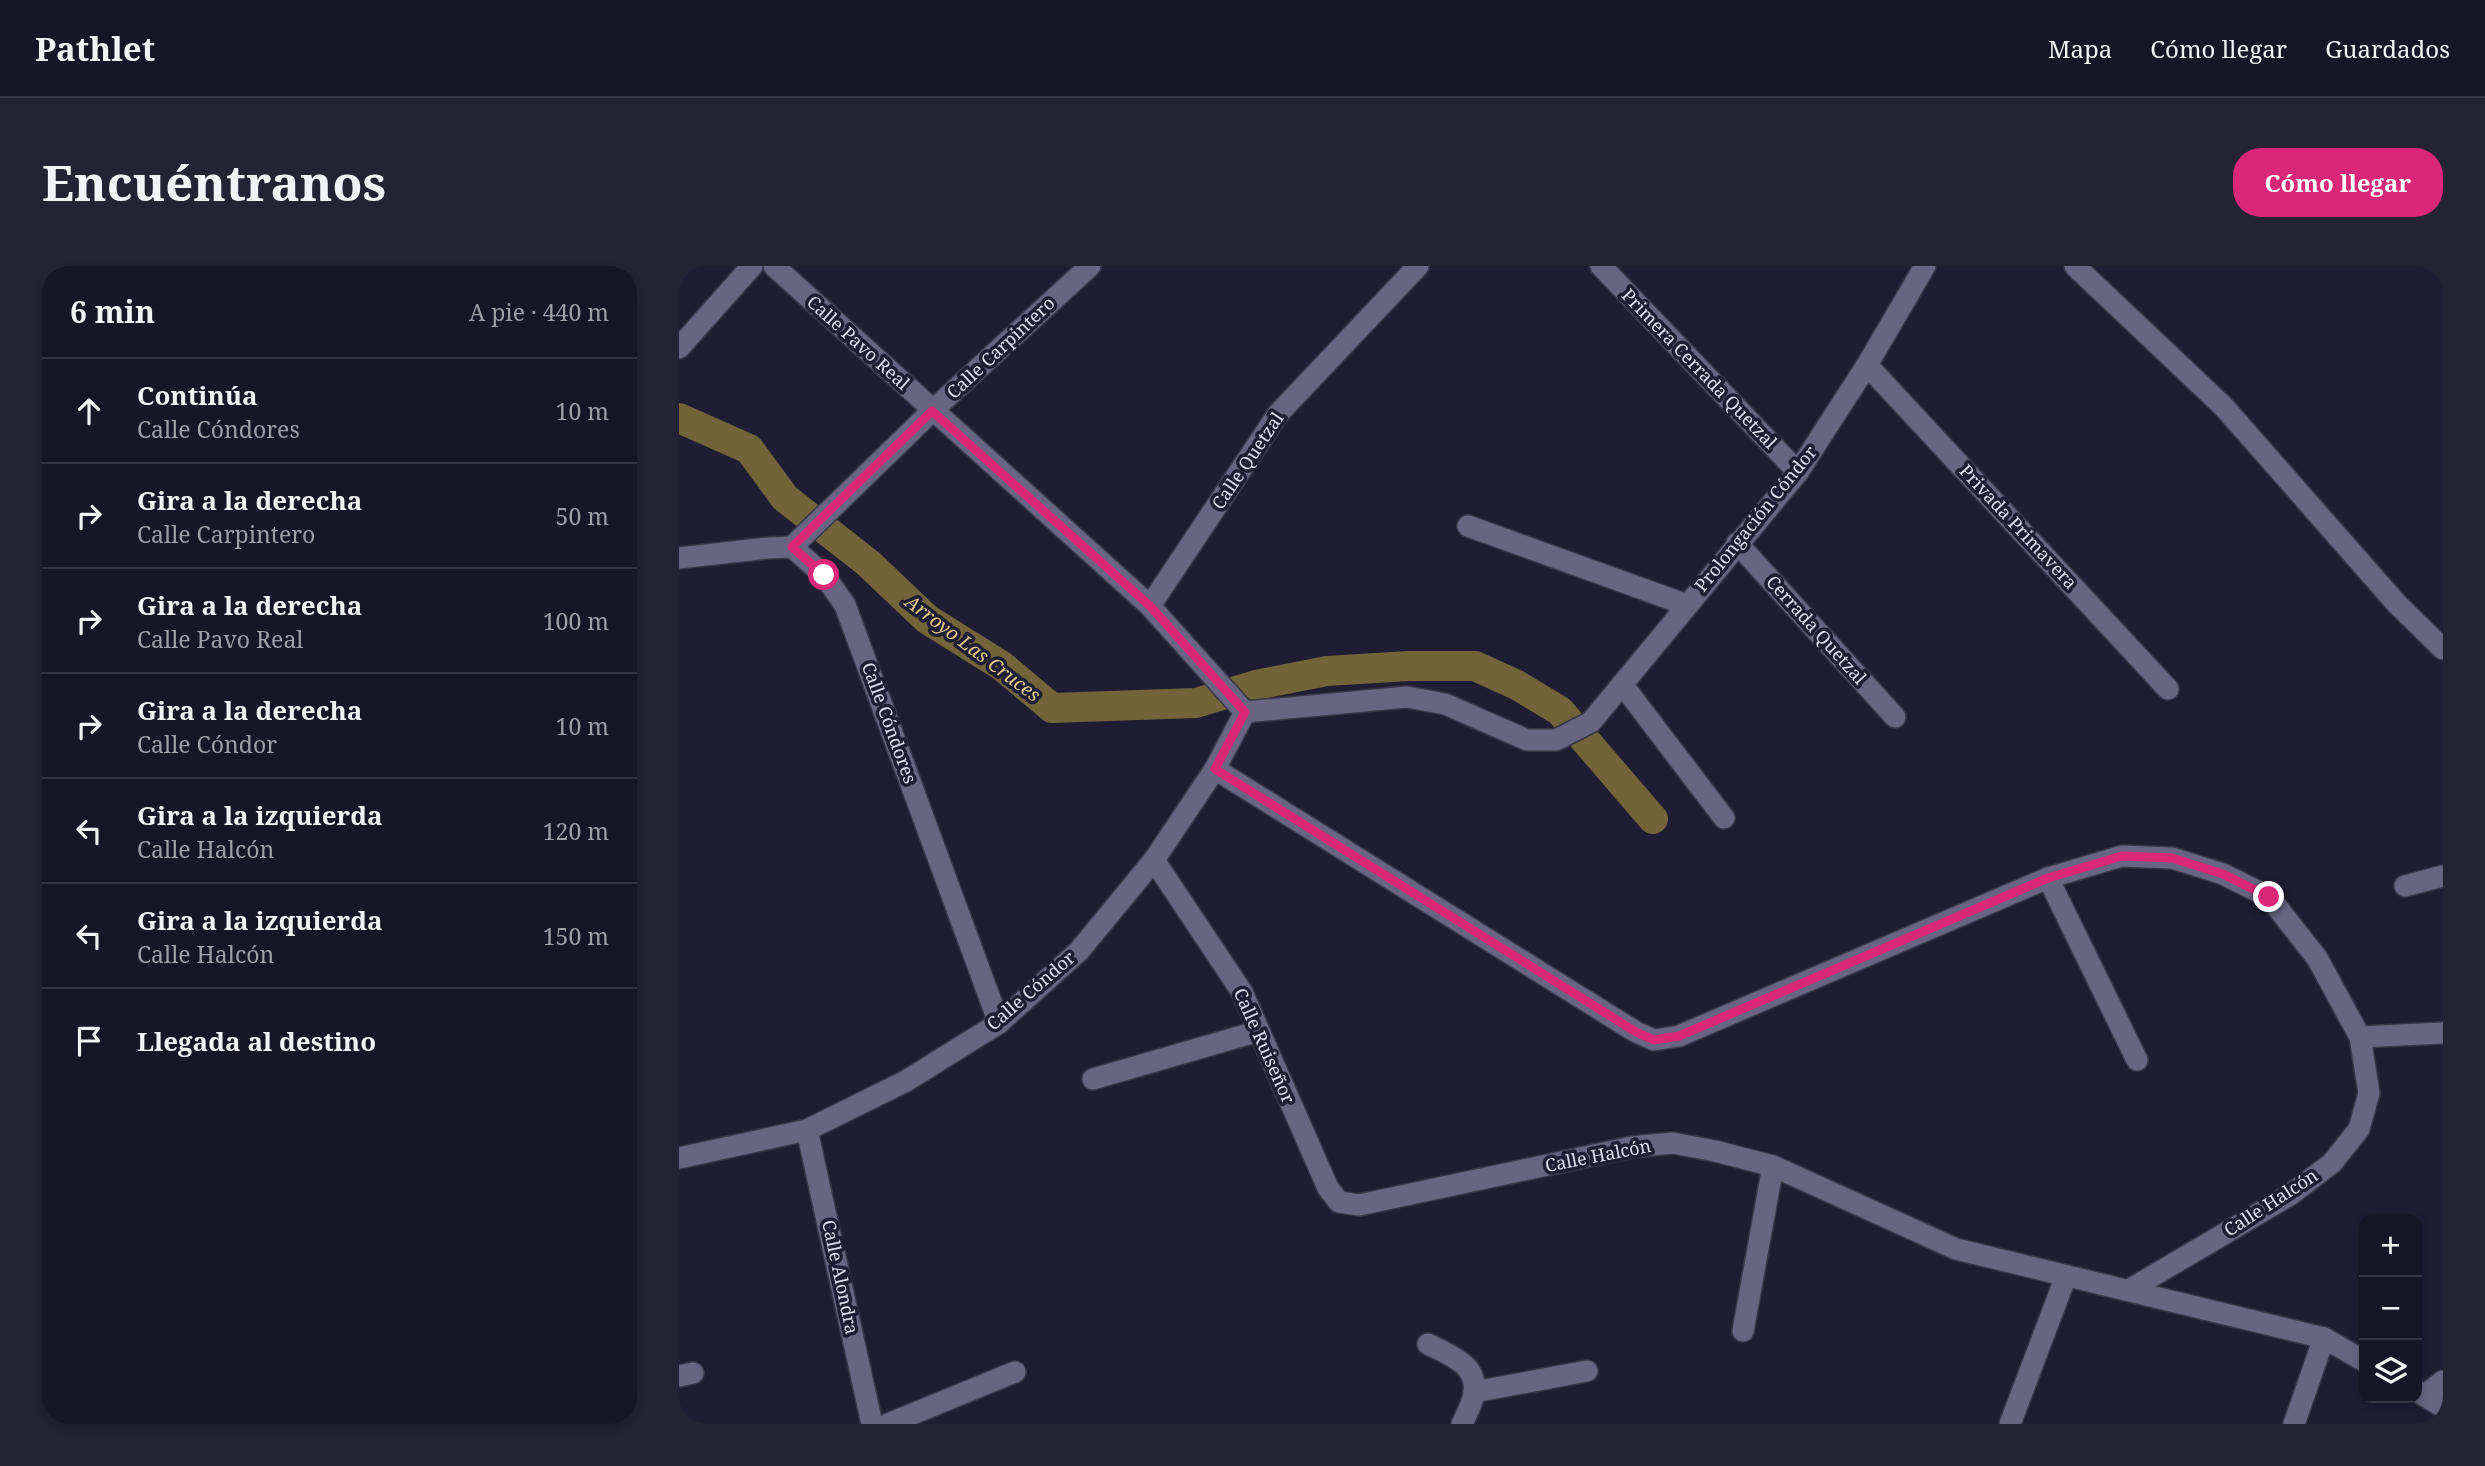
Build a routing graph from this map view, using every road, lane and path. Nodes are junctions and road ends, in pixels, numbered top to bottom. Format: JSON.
{"nodes":[{"id":1,"x":752,"y":266,"type":"edge"},
{"id":2,"x":774,"y":266,"type":"edge"},
{"id":3,"x":1090,"y":266,"type":"edge"},
{"id":4,"x":1418,"y":266,"type":"edge"},
{"id":5,"x":1601,"y":266,"type":"edge"},
{"id":6,"x":2075,"y":266,"type":"edge"},
{"id":7,"x":1923,"y":267,"type":"edge"},
{"id":8,"x":679,"y":348,"type":"edge"},
{"id":9,"x":1867,"y":365,"type":"junction"},
{"id":10,"x":932,"y":411,"type":"junction"},
{"id":11,"x":1798,"y":472,"type":"junction"},
{"id":12,"x":1468,"y":526,"type":"dead end"},
{"id":13,"x":1737,"y":543,"type":"junction"},
{"id":14,"x":792,"y":547,"type":"junction"},
{"id":15,"x":679,"y":558,"type":"edge"},
{"id":16,"x":1687,"y":605,"type":"junction"},
{"id":17,"x":1150,"y":606,"type":"junction"},
{"id":18,"x":2443,"y":649,"type":"edge"},
{"id":19,"x":1622,"y":684,"type":"junction"},
{"id":20,"x":2168,"y":689,"type":"dead end"},
{"id":21,"x":1240,"y":707,"type":"junction"},
{"id":22,"x":1895,"y":718,"type":"dead end"},
{"id":23,"x":1215,"y":769,"type":"junction"},
{"id":24,"x":1724,"y":818,"type":"dead end"},
{"id":25,"x":1154,"y":860,"type":"junction"},
{"id":26,"x":2443,"y":876,"type":"edge"},
{"id":27,"x":2048,"y":878,"type":"junction"},
{"id":28,"x":2405,"y":886,"type":"dead end"},
{"id":29,"x":999,"y":1023,"type":"junction"},
{"id":30,"x":1259,"y":1031,"type":"junction"},
{"id":31,"x":2443,"y":1033,"type":"edge"},
{"id":32,"x":2360,"y":1037,"type":"junction"},
{"id":33,"x":2137,"y":1060,"type":"dead end"},
{"id":34,"x":1093,"y":1079,"type":"dead end"},
{"id":35,"x":807,"y":1129,"type":"junction"},
{"id":36,"x":679,"y":1158,"type":"edge"},
{"id":37,"x":1773,"y":1166,"type":"junction"},
{"id":38,"x":1339,"y":1202,"type":"joint"},
{"id":39,"x":2066,"y":1276,"type":"junction"},
{"id":40,"x":2129,"y":1290,"type":"junction"},
{"id":41,"x":1743,"y":1331,"type":"dead end"},
{"id":42,"x":2324,"y":1338,"type":"junction"},
{"id":43,"x":1428,"y":1344,"type":"dead end"},
{"id":44,"x":2359,"y":1358,"type":"edge"},
{"id":45,"x":1587,"y":1371,"type":"dead end"},
{"id":46,"x":1015,"y":1372,"type":"dead end"},
{"id":47,"x":2443,"y":1381,"type":"edge"},
{"id":48,"x":1474,"y":1392,"type":"junction"},
{"id":49,"x":2428,"y":1398,"type":"edge"},
{"id":50,"x":872,"y":1424,"type":"edge"},
{"id":51,"x":888,"y":1424,"type":"edge"},
{"id":52,"x":1462,"y":1424,"type":"edge"},
{"id":53,"x":2010,"y":1424,"type":"edge"},
{"id":54,"x":2294,"y":1424,"type":"edge"}],
"edges":[{"from":1,"to":8,"type":"street"},
{"from":2,"to":10,"type":"street","name":"Calle Pavo Real"},
{"from":3,"to":10,"type":"street","name":"Calle Carpintero"},
{"from":4,"to":17,"type":"street","name":"Calle Quetzal"},
{"from":5,"to":11,"type":"street","name":"Primera Cerrada Quetzal"},
{"from":6,"to":18,"type":"street"},
{"from":7,"to":9,"type":"street","name":"Prolongación Cóndor"},
{"from":9,"to":11,"type":"street","name":"Prolongación Cóndor"},
{"from":9,"to":20,"type":"street","name":"Privada Primavera"},
{"from":10,"to":14,"type":"street","name":"Calle Carpintero"},
{"from":10,"to":17,"type":"street","name":"Calle Pavo Real"},
{"from":11,"to":13,"type":"street","name":"Prolongación Cóndor"},
{"from":12,"to":16,"type":"street"},
{"from":13,"to":16,"type":"street","name":"Prolongación Cóndor"},
{"from":13,"to":22,"type":"street","name":"Cerrada Quetzal"},
{"from":14,"to":15,"type":"street"},
{"from":14,"to":29,"type":"street","name":"Calle Cóndores"},
{"from":16,"to":19,"type":"street","name":"Prolongación Cóndor"},
{"from":17,"to":21,"type":"street","name":"Calle Pavo Real"},
{"from":19,"to":21,"type":"street","name":"Prolongación Cóndor"},
{"from":19,"to":24,"type":"street"},
{"from":21,"to":23,"type":"street","name":"Calle Cóndor"},
{"from":23,"to":25,"type":"street","name":"Calle Cóndor"},
{"from":23,"to":27,"type":"street","name":"Calle Halcón"},
{"from":25,"to":29,"type":"street","name":"Calle Cóndor"},
{"from":25,"to":30,"type":"street","name":"Calle Ruiseñor"},
{"from":26,"to":28,"type":"street"},
{"from":27,"to":32,"type":"street","name":"Calle Halcón"},
{"from":27,"to":33,"type":"street"},
{"from":29,"to":35,"type":"street","name":"Calle Cóndor"},
{"from":30,"to":34,"type":"street"},
{"from":30,"to":38,"type":"street","name":"Calle Ruiseñor"},
{"from":31,"to":32,"type":"street"},
{"from":32,"to":40,"type":"street","name":"Calle Halcón"},
{"from":35,"to":36,"type":"street","name":"Calle Cóndor"},
{"from":35,"to":50,"type":"street","name":"Calle Alondra"},
{"from":37,"to":38,"type":"street","name":"Calle Halcón"},
{"from":37,"to":39,"type":"street","name":"Calle Halcón"},
{"from":37,"to":41,"type":"street"},
{"from":39,"to":40,"type":"street","name":"Calle Halcón"},
{"from":39,"to":53,"type":"street"},
{"from":40,"to":42,"type":"street","name":"Calle Halcón"},
{"from":42,"to":44,"type":"street","name":"Calle Halcón"},
{"from":42,"to":54,"type":"street"},
{"from":43,"to":48,"type":"street"},
{"from":45,"to":48,"type":"street"},
{"from":46,"to":51,"type":"street"},
{"from":47,"to":49,"type":"street"},
{"from":48,"to":52,"type":"street"}]}
